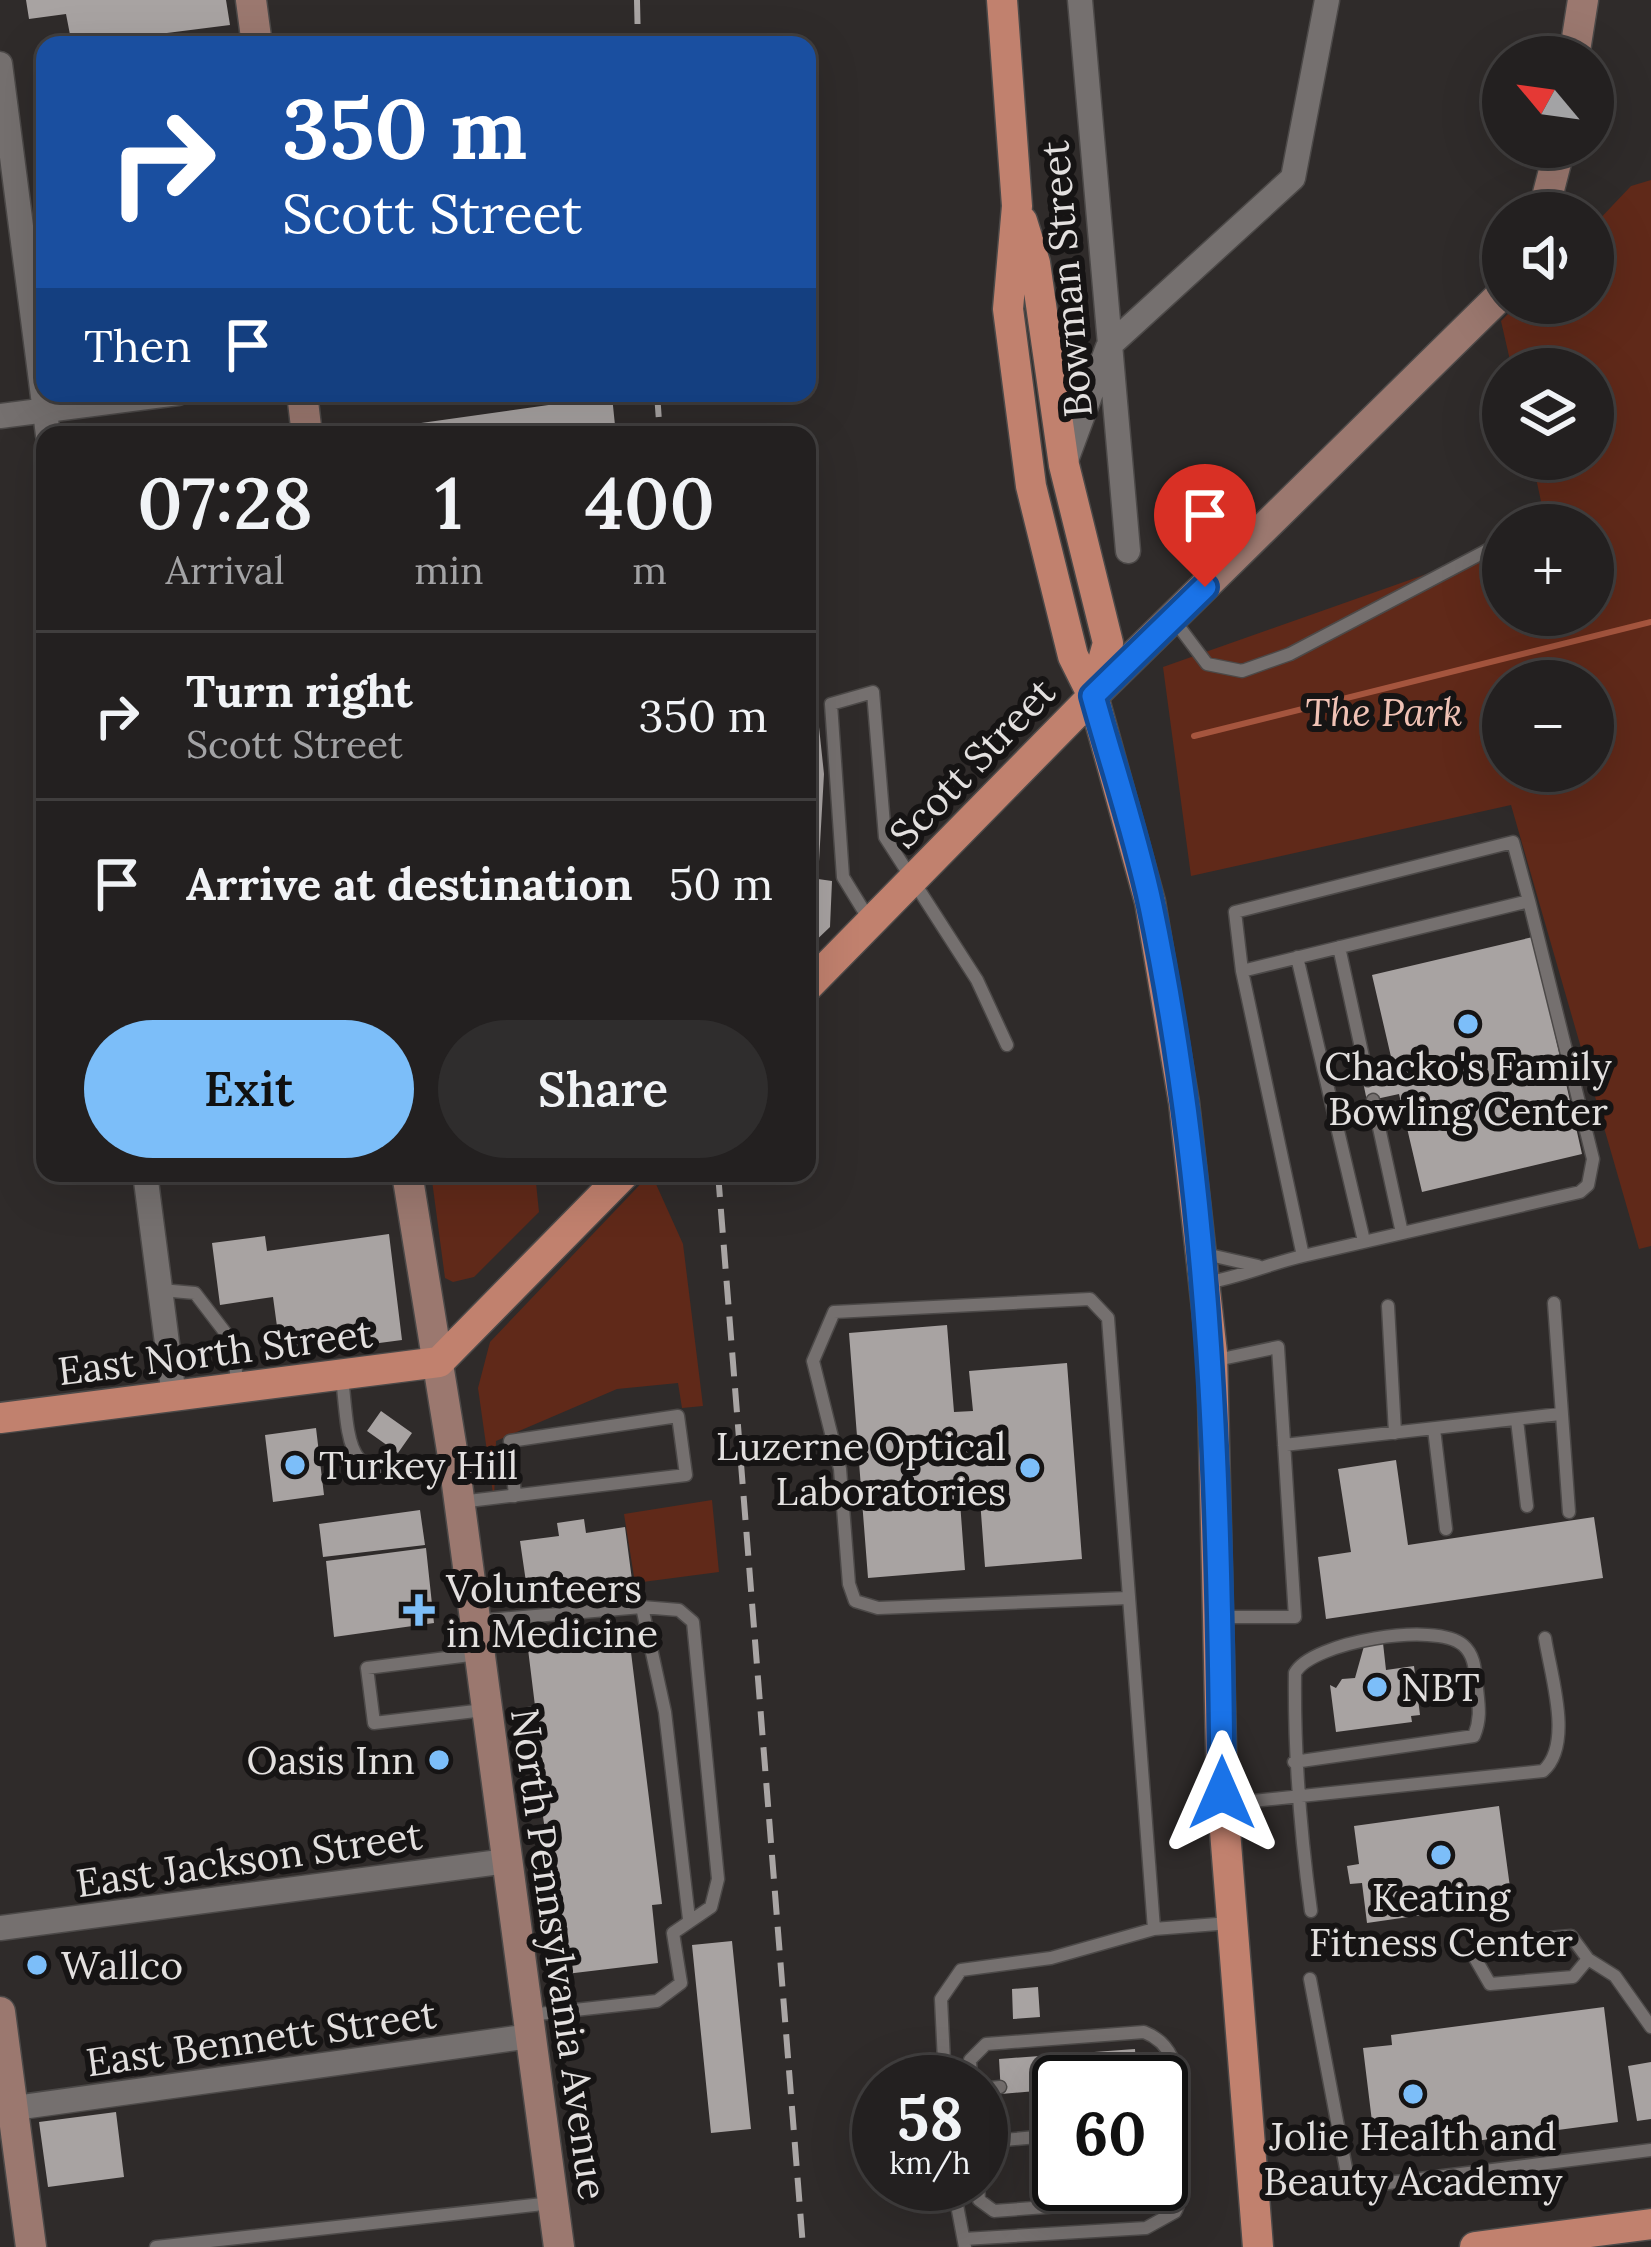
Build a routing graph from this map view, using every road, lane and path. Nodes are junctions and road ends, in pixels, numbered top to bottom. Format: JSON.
{"nodes":[{"id":1,"x":251,"y":0,"type":"edge"},
{"id":2,"x":1002,"y":0,"type":"edge"},
{"id":3,"x":1079,"y":0,"type":"edge"},
{"id":4,"x":1328,"y":0,"type":"edge"},
{"id":5,"x":1583,"y":0,"type":"edge"},
{"id":6,"x":256,"y":36,"type":"edge"},
{"id":7,"x":1577,"y":36,"type":"edge"},
{"id":8,"x":0,"y":64,"type":"edge"},
{"id":9,"x":1017,"y":206,"type":"junction"},
{"id":10,"x":1482,"y":313,"type":"edge"},
{"id":11,"x":36,"y":345,"type":"edge"},
{"id":12,"x":1108,"y":347,"type":"junction"},
{"id":13,"x":138,"y":402,"type":"edge"},
{"id":14,"x":0,"y":416,"type":"edge"},
{"id":15,"x":46,"y":423,"type":"edge"},
{"id":16,"x":1064,"y":465,"type":"junction"},
{"id":17,"x":1127,"y":551,"type":"dead end"},
{"id":18,"x":1482,"y":553,"type":"edge"},
{"id":19,"x":1173,"y":619,"type":"junction"},
{"id":20,"x":1093,"y":696,"type":"junction"},
{"id":21,"x":915,"y":876,"type":"junction"},
{"id":22,"x":1529,"y":901,"type":"junction"},
{"id":23,"x":871,"y":922,"type":"junction"},
{"id":24,"x":1339,"y":947,"type":"junction"},
{"id":25,"x":1297,"y":958,"type":"junction"},
{"id":26,"x":1242,"y":971,"type":"junction"},
{"id":27,"x":816,"y":978,"type":"edge"},
{"id":28,"x":1007,"y":1045,"type":"dead end"},
{"id":29,"x":1369,"y":1080,"type":"dead end"},
{"id":30,"x":1373,"y":1100,"type":"dead end"},
{"id":31,"x":146,"y":1182,"type":"edge"},
{"id":32,"x":409,"y":1182,"type":"edge"},
{"id":33,"x":616,"y":1182,"type":"edge"},
{"id":34,"x":1402,"y":1233,"type":"junction"},
{"id":35,"x":1364,"y":1241,"type":"junction"},
{"id":36,"x":1303,"y":1256,"type":"junction"},
{"id":37,"x":1258,"y":1266,"type":"junction"},
{"id":38,"x":1202,"y":1268,"type":"junction"},
{"id":39,"x":160,"y":1290,"type":"junction"},
{"id":40,"x":1554,"y":1304,"type":"dead end"},
{"id":41,"x":1388,"y":1306,"type":"dead end"},
{"id":42,"x":1212,"y":1361,"type":"junction"},
{"id":43,"x":440,"y":1362,"type":"junction"},
{"id":44,"x":342,"y":1375,"type":"junction"},
{"id":45,"x":238,"y":1388,"type":"junction"},
{"id":46,"x":174,"y":1397,"type":"junction"},
{"id":47,"x":1560,"y":1414,"type":"junction"},
{"id":48,"x":0,"y":1418,"type":"edge"},
{"id":49,"x":1517,"y":1420,"type":"junction"},
{"id":50,"x":1434,"y":1429,"type":"junction"},
{"id":51,"x":1396,"y":1433,"type":"junction"},
{"id":52,"x":1284,"y":1445,"type":"junction"},
{"id":53,"x":454,"y":1469,"type":"junction"},
{"id":54,"x":515,"y":1496,"type":"junction"},
{"id":55,"x":459,"y":1502,"type":"junction"},
{"id":56,"x":1527,"y":1506,"type":"dead end"},
{"id":57,"x":1569,"y":1512,"type":"dead end"},
{"id":58,"x":1446,"y":1529,"type":"dead end"},
{"id":59,"x":1128,"y":1598,"type":"junction"},
{"id":60,"x":642,"y":1607,"type":"junction"},
{"id":61,"x":1221,"y":1617,"type":"junction"},
{"id":62,"x":475,"y":1621,"type":"junction"},
{"id":63,"x":1545,"y":1638,"type":"dead end"},
{"id":64,"x":479,"y":1653,"type":"junction"},
{"id":65,"x":487,"y":1710,"type":"junction"},
{"id":66,"x":1294,"y":1762,"type":"junction"},
{"id":67,"x":1295,"y":1796,"type":"junction"},
{"id":68,"x":1222,"y":1804,"type":"junction"},
{"id":69,"x":507,"y":1861,"type":"junction"},
{"id":70,"x":1311,"y":1911,"type":"dead end"},
{"id":71,"x":688,"y":1919,"type":"junction"},
{"id":72,"x":1231,"y":1923,"type":"junction"},
{"id":73,"x":0,"y":1928,"type":"edge"},
{"id":74,"x":1154,"y":1929,"type":"junction"},
{"id":75,"x":1588,"y":1959,"type":"junction"},
{"id":76,"x":1310,"y":1979,"type":"dead end"},
{"id":77,"x":0,"y":2012,"type":"edge"},
{"id":78,"x":530,"y":2025,"type":"junction"},
{"id":79,"x":1651,"y":2027,"type":"edge"},
{"id":80,"x":944,"y":2055,"type":"edge"},
{"id":81,"x":975,"y":2055,"type":"edge"},
{"id":82,"x":7,"y":2109,"type":"edge"},
{"id":83,"x":1651,"y":2150,"type":"edge"},
{"id":84,"x":553,"y":2203,"type":"junction"},
{"id":85,"x":958,"y":2211,"type":"edge"},
{"id":86,"x":1651,"y":2224,"type":"edge"},
{"id":87,"x":964,"y":2243,"type":"edge"},
{"id":88,"x":31,"y":2247,"type":"edge"},
{"id":89,"x":156,"y":2247,"type":"edge"},
{"id":90,"x":559,"y":2247,"type":"edge"},
{"id":91,"x":1258,"y":2247,"type":"edge"},
{"id":92,"x":1474,"y":2247,"type":"edge"}],
"edges":[{"from":1,"to":6,"type":"street"},
{"from":2,"to":9,"type":"main road"},
{"from":3,"to":12,"type":"street","name":"Bowman Street"},
{"from":4,"to":12,"type":"street"},
{"from":5,"to":7,"type":"street"},
{"from":8,"to":11,"type":"street"},
{"from":9,"to":16,"type":"main road"},
{"from":9,"to":20,"type":"main road"},
{"from":10,"to":19,"type":"street","name":"Scott Street"},
{"from":12,"to":16,"type":"street"},
{"from":12,"to":17,"type":"street","name":"Bowman Street"},
{"from":13,"to":15,"type":"street"},
{"from":14,"to":15,"type":"street"},
{"from":16,"to":20,"type":"main road"},
{"from":18,"to":19,"type":"lane"},
{"from":19,"to":20,"type":"street","name":"Scott Street"},
{"from":20,"to":21,"type":"main road","name":"Scott Street"},
{"from":20,"to":38,"type":"main road"},
{"from":21,"to":23,"type":"main road","name":"Scott Street"},
{"from":21,"to":23,"type":"lane"},
{"from":21,"to":28,"type":"lane"},
{"from":22,"to":24,"type":"lane"},
{"from":22,"to":26,"type":"lane"},
{"from":22,"to":34,"type":"lane"},
{"from":23,"to":27,"type":"main road","name":"Scott Street"},
{"from":24,"to":25,"type":"lane"},
{"from":24,"to":29,"type":"lane"},
{"from":25,"to":26,"type":"lane"},
{"from":25,"to":35,"type":"lane"},
{"from":26,"to":36,"type":"lane"},
{"from":30,"to":34,"type":"lane"},
{"from":31,"to":39,"type":"street"},
{"from":32,"to":43,"type":"street","name":"North Pennsylvania Avenue"},
{"from":33,"to":43,"type":"main road"},
{"from":34,"to":35,"type":"lane"},
{"from":35,"to":36,"type":"lane"},
{"from":36,"to":37,"type":"lane"},
{"from":37,"to":38,"type":"lane"},
{"from":37,"to":38,"type":"lane"},
{"from":38,"to":42,"type":"main road"},
{"from":39,"to":45,"type":"lane"},
{"from":39,"to":46,"type":"street"},
{"from":40,"to":47,"type":"lane"},
{"from":41,"to":51,"type":"lane"},
{"from":42,"to":52,"type":"lane"},
{"from":42,"to":61,"type":"main road"},
{"from":43,"to":44,"type":"main road","name":"East North Street"},
{"from":43,"to":53,"type":"street","name":"North Pennsylvania Avenue"},
{"from":44,"to":45,"type":"main road","name":"East North Street"},
{"from":44,"to":53,"type":"lane"},
{"from":45,"to":46,"type":"main road","name":"East North Street"},
{"from":46,"to":48,"type":"main road","name":"East North Street"},
{"from":47,"to":49,"type":"lane"},
{"from":47,"to":57,"type":"lane"},
{"from":49,"to":50,"type":"lane"},
{"from":49,"to":56,"type":"lane"},
{"from":50,"to":51,"type":"lane"},
{"from":50,"to":58,"type":"lane"},
{"from":51,"to":52,"type":"lane"},
{"from":52,"to":61,"type":"lane"},
{"from":53,"to":55,"type":"street","name":"North Pennsylvania Avenue"},
{"from":54,"to":54,"type":"lane"},
{"from":54,"to":55,"type":"lane"},
{"from":55,"to":62,"type":"street","name":"North Pennsylvania Avenue"},
{"from":59,"to":59,"type":"lane"},
{"from":59,"to":74,"type":"lane"},
{"from":60,"to":62,"type":"lane"},
{"from":60,"to":71,"type":"lane"},
{"from":60,"to":71,"type":"lane"},
{"from":61,"to":68,"type":"main road"},
{"from":62,"to":64,"type":"street","name":"North Pennsylvania Avenue"},
{"from":63,"to":67,"type":"lane"},
{"from":64,"to":65,"type":"street","name":"North Pennsylvania Avenue"},
{"from":64,"to":65,"type":"lane"},
{"from":65,"to":69,"type":"street","name":"North Pennsylvania Avenue"},
{"from":66,"to":66,"type":"lane"},
{"from":66,"to":67,"type":"lane"},
{"from":67,"to":68,"type":"lane"},
{"from":67,"to":70,"type":"lane"},
{"from":68,"to":72,"type":"main road"},
{"from":69,"to":73,"type":"street","name":"East Jackson Street"},
{"from":69,"to":78,"type":"street","name":"North Pennsylvania Avenue"},
{"from":71,"to":78,"type":"lane"},
{"from":72,"to":74,"type":"lane"},
{"from":72,"to":91,"type":"main road"},
{"from":74,"to":80,"type":"lane"},
{"from":75,"to":75,"type":"lane"},
{"from":75,"to":79,"type":"lane"},
{"from":76,"to":83,"type":"lane"},
{"from":77,"to":82,"type":"street"},
{"from":78,"to":82,"type":"street","name":"East Bennett Street"},
{"from":78,"to":84,"type":"street","name":"North Pennsylvania Avenue"},
{"from":81,"to":87,"type":"lane"},
{"from":82,"to":88,"type":"street"},
{"from":84,"to":89,"type":"lane"},
{"from":84,"to":90,"type":"street","name":"North Pennsylvania Avenue"},
{"from":85,"to":87,"type":"lane"},
{"from":86,"to":92,"type":"main road"}]}
